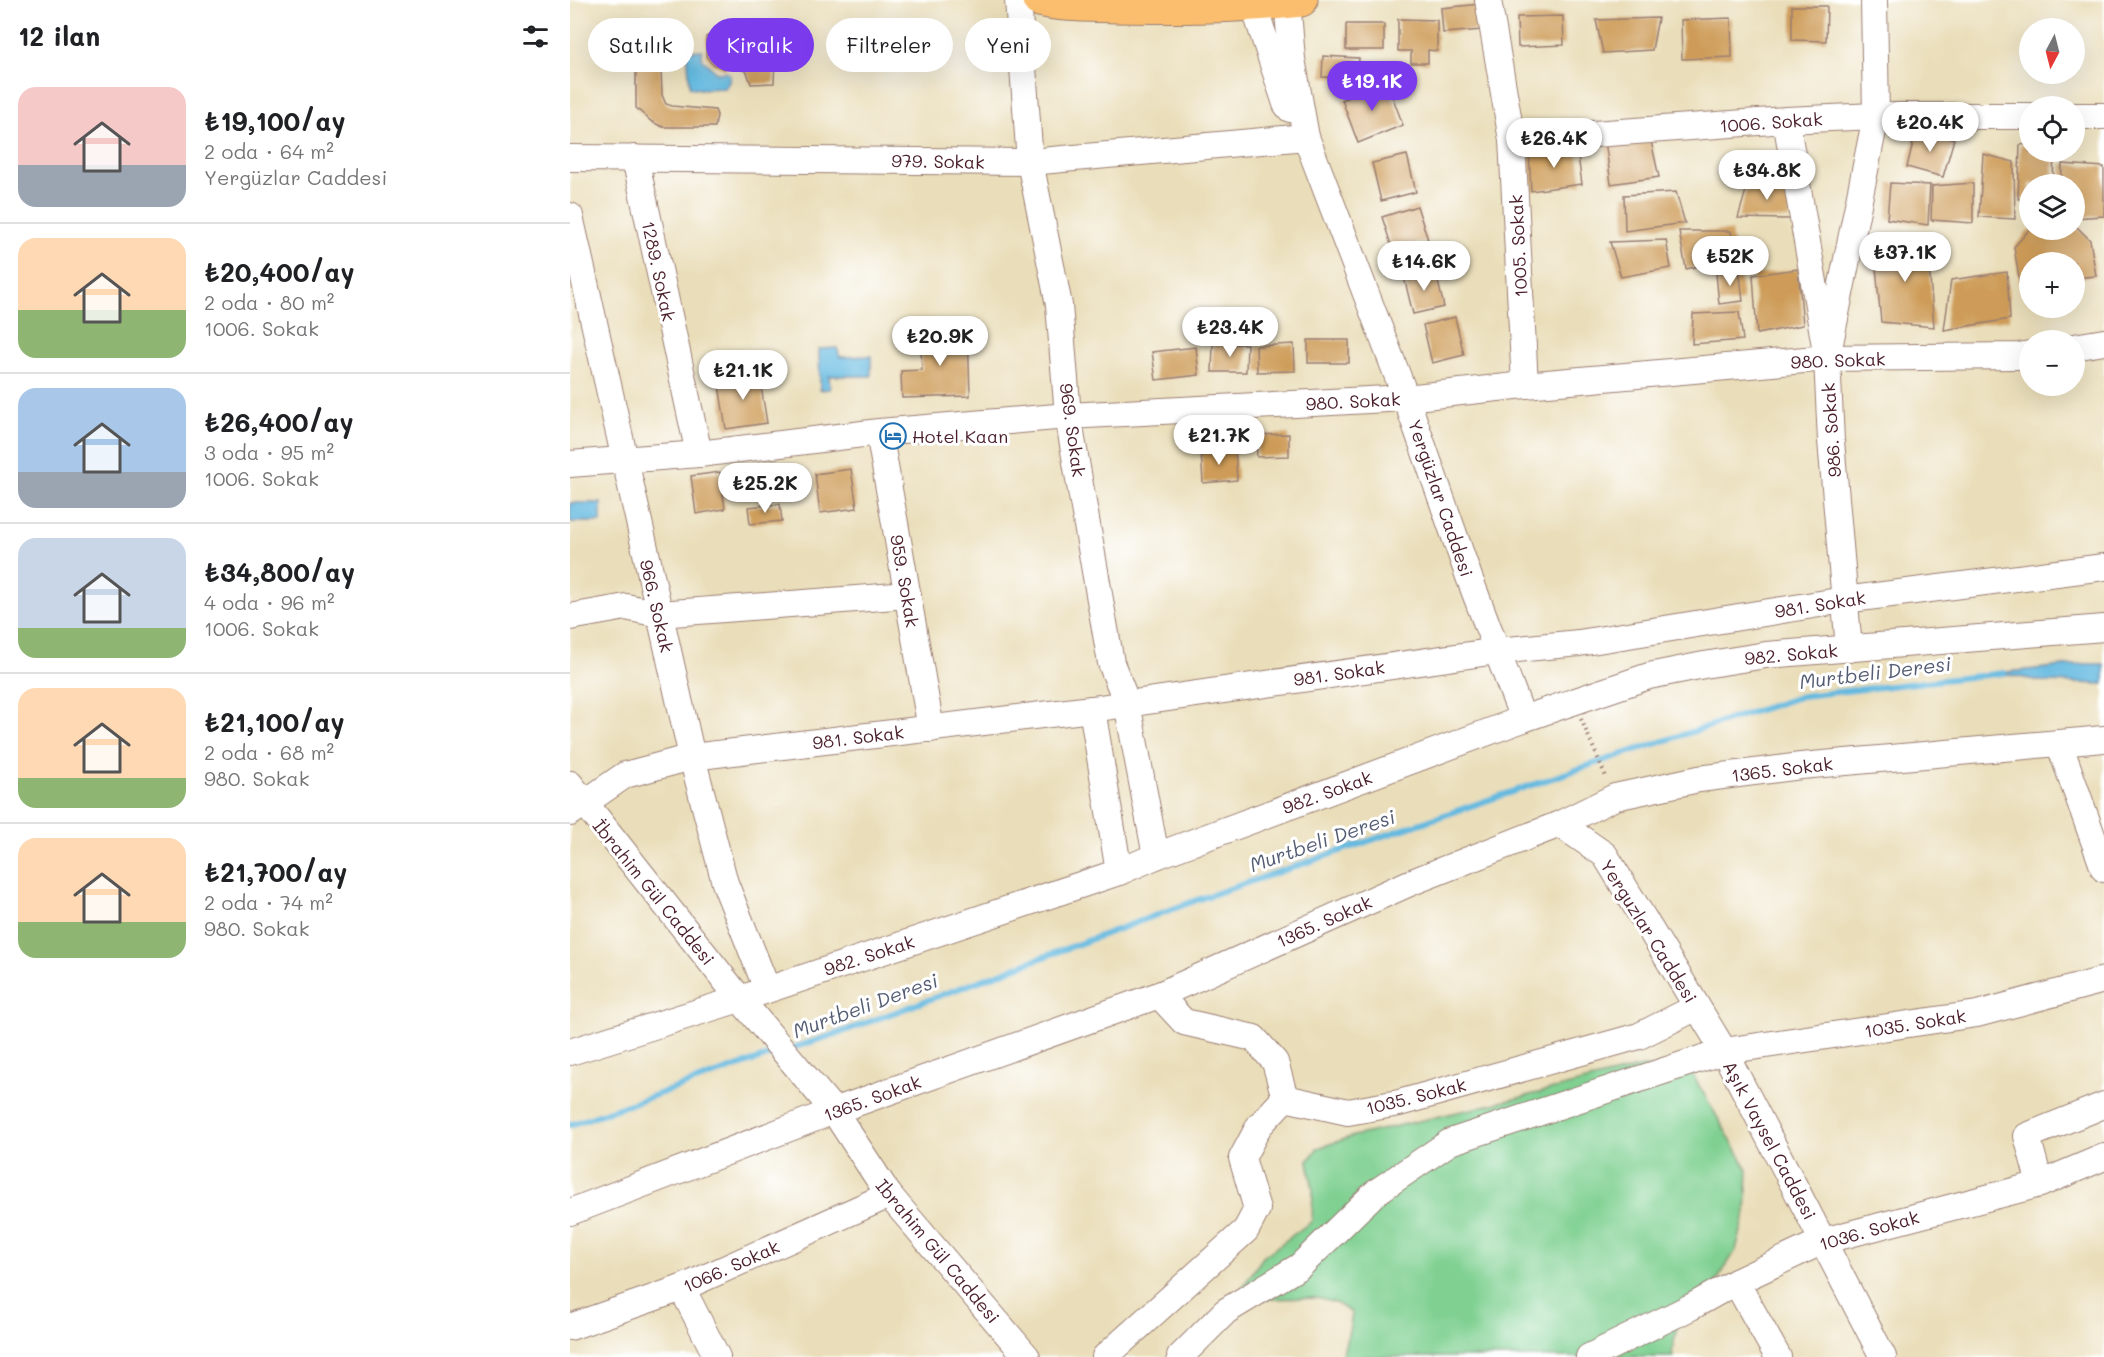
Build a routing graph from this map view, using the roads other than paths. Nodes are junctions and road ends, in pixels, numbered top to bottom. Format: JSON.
{"nodes":[{"id":1,"x":1018,"y":0,"type":"edge"},
{"id":2,"x":1039,"y":0,"type":"edge"},
{"id":3,"x":1488,"y":0,"type":"edge"},
{"id":4,"x":1874,"y":0,"type":"edge"},
{"id":5,"x":1292,"y":1,"type":"edge"},
{"id":6,"x":1252,"y":2,"type":"edge"},
{"id":7,"x":1876,"y":116,"type":"junction"},
{"id":8,"x":2019,"y":116,"type":"edge"},
{"id":9,"x":2085,"y":116,"type":"edge"},
{"id":10,"x":2104,"y":116,"type":"edge"},
{"id":11,"x":1786,"y":120,"type":"junction"},
{"id":12,"x":1304,"y":131,"type":"junction"},
{"id":13,"x":1512,"y":140,"type":"junction"},
{"id":14,"x":570,"y":158,"type":"edge"},
{"id":15,"x":635,"y":158,"type":"junction"},
{"id":16,"x":1030,"y":162,"type":"junction"},
{"id":17,"x":570,"y":216,"type":"edge"},
{"id":18,"x":2104,"y":342,"type":"edge"},
{"id":19,"x":2085,"y":345,"type":"edge"},
{"id":20,"x":2019,"y":356,"type":"edge"},
{"id":21,"x":1827,"y":358,"type":"junction"},
{"id":22,"x":1525,"y":385,"type":"junction"},
{"id":23,"x":1406,"y":398,"type":"junction"},
{"id":24,"x":1068,"y":416,"type":"junction"},
{"id":25,"x":879,"y":432,"type":"junction"},
{"id":26,"x":699,"y":454,"type":"junction"},
{"id":27,"x":625,"y":460,"type":"junction"},
{"id":28,"x":570,"y":464,"type":"edge"},
{"id":29,"x":2104,"y":567,"type":"edge"},
{"id":30,"x":908,"y":595,"type":"junction"},
{"id":31,"x":1844,"y":600,"type":"junction"},
{"id":32,"x":659,"y":614,"type":"junction"},
{"id":33,"x":570,"y":616,"type":"edge"},
{"id":34,"x":2104,"y":628,"type":"edge"},
{"id":35,"x":1850,"y":649,"type":"junction"},
{"id":36,"x":1497,"y":651,"type":"junction"},
{"id":37,"x":1127,"y":703,"type":"junction"},
{"id":38,"x":1092,"y":709,"type":"junction"},
{"id":39,"x":1523,"y":719,"type":"junction"},
{"id":40,"x":931,"y":729,"type":"junction"},
{"id":41,"x":2104,"y":739,"type":"edge"},
{"id":42,"x":2059,"y":743,"type":"junction"},
{"id":43,"x":692,"y":757,"type":"junction"},
{"id":44,"x":574,"y":800,"type":"edge"},
{"id":45,"x":1560,"y":824,"type":"junction"},
{"id":46,"x":1156,"y":856,"type":"junction"},
{"id":47,"x":2104,"y":869,"type":"edge"},
{"id":48,"x":1119,"y":872,"type":"junction"},
{"id":49,"x":2104,"y":980,"type":"edge"},
{"id":50,"x":767,"y":989,"type":"junction"},
{"id":51,"x":1159,"y":995,"type":"junction"},
{"id":52,"x":740,"y":999,"type":"junction"},
{"id":53,"x":1696,"y":1007,"type":"junction"},
{"id":54,"x":570,"y":1052,"type":"edge"},
{"id":55,"x":1724,"y":1052,"type":"junction"},
{"id":56,"x":1285,"y":1098,"type":"junction"},
{"id":57,"x":2104,"y":1105,"type":"edge"},
{"id":58,"x":834,"y":1111,"type":"junction"},
{"id":59,"x":2104,"y":1157,"type":"edge"},
{"id":60,"x":2040,"y":1185,"type":"junction"},
{"id":61,"x":889,"y":1195,"type":"junction"},
{"id":62,"x":570,"y":1212,"type":"edge"},
{"id":63,"x":1823,"y":1241,"type":"junction"},
{"id":64,"x":1736,"y":1282,"type":"junction"},
{"id":65,"x":682,"y":1288,"type":"junction"},
{"id":66,"x":570,"y":1327,"type":"edge"},
{"id":67,"x":717,"y":1357,"type":"edge"},
{"id":68,"x":1027,"y":1357,"type":"edge"},
{"id":69,"x":1105,"y":1357,"type":"edge"},
{"id":70,"x":1180,"y":1357,"type":"edge"},
{"id":71,"x":1589,"y":1357,"type":"edge"},
{"id":72,"x":1779,"y":1357,"type":"edge"},
{"id":73,"x":1883,"y":1357,"type":"edge"}],
"edges":[{"from":1,"to":16,"type":"street","name":"969. Sokak"},
{"from":2,"to":6,"type":"main road"},
{"from":3,"to":13,"type":"street","name":"1005. Sokak"},
{"from":4,"to":7,"type":"street","name":"986. Sokak"},
{"from":5,"to":6,"type":"main road"},
{"from":5,"to":12,"type":"street","name":"Yergüzlar Caddesi"},
{"from":6,"to":12,"type":"street"},
{"from":7,"to":8,"type":"street","name":"1006. Sokak"},
{"from":7,"to":11,"type":"street","name":"1006. Sokak"},
{"from":7,"to":21,"type":"street","name":"986. Sokak"},
{"from":9,"to":10,"type":"street"},
{"from":11,"to":13,"type":"street","name":"1006. Sokak"},
{"from":11,"to":21,"type":"street"},
{"from":12,"to":16,"type":"street","name":"979. Sokak"},
{"from":12,"to":23,"type":"street","name":"Yergüzlar Caddesi"},
{"from":13,"to":22,"type":"street","name":"1005. Sokak"},
{"from":14,"to":15,"type":"street","name":"979. Sokak"},
{"from":15,"to":16,"type":"street","name":"979. Sokak"},
{"from":15,"to":26,"type":"street","name":"1289. Sokak"},
{"from":16,"to":24,"type":"street","name":"969. Sokak"},
{"from":17,"to":27,"type":"street","name":"966. Sokak"},
{"from":18,"to":19,"type":"street"},
{"from":20,"to":21,"type":"street","name":"980. Sokak"},
{"from":21,"to":22,"type":"street","name":"980. Sokak"},
{"from":21,"to":31,"type":"street","name":"986. Sokak"},
{"from":22,"to":23,"type":"street","name":"980. Sokak"},
{"from":23,"to":24,"type":"street","name":"980. Sokak"},
{"from":23,"to":36,"type":"street","name":"Yergüzlar Caddesi"},
{"from":24,"to":25,"type":"street","name":"980. Sokak"},
{"from":24,"to":37,"type":"street","name":"969. Sokak"},
{"from":25,"to":26,"type":"street","name":"980. Sokak"},
{"from":25,"to":30,"type":"street","name":"959. Sokak"},
{"from":26,"to":27,"type":"street","name":"980. Sokak"},
{"from":27,"to":28,"type":"street","name":"980. Sokak"},
{"from":27,"to":32,"type":"street","name":"966. Sokak"},
{"from":29,"to":31,"type":"street","name":"981. Sokak"},
{"from":30,"to":32,"type":"street"},
{"from":30,"to":40,"type":"street","name":"959. Sokak"},
{"from":31,"to":35,"type":"street","name":"986. Sokak"},
{"from":31,"to":36,"type":"street","name":"981. Sokak"},
{"from":32,"to":33,"type":"street"},
{"from":32,"to":43,"type":"street","name":"966. Sokak"},
{"from":34,"to":35,"type":"street","name":"982. Sokak"},
{"from":35,"to":39,"type":"street","name":"982. Sokak"},
{"from":36,"to":37,"type":"street","name":"981. Sokak"},
{"from":36,"to":39,"type":"street","name":"Yergüzlar Caddesi"},
{"from":37,"to":38,"type":"street","name":"981. Sokak"},
{"from":37,"to":46,"type":"street","name":"969. Sokak"},
{"from":38,"to":40,"type":"street","name":"981. Sokak"},
{"from":38,"to":48,"type":"street"},
{"from":39,"to":46,"type":"street","name":"982. Sokak"},
{"from":40,"to":43,"type":"street","name":"981. Sokak"},
{"from":41,"to":42,"type":"street","name":"1365. Sokak"},
{"from":42,"to":45,"type":"street","name":"1365. Sokak"},
{"from":42,"to":47,"type":"street"},
{"from":43,"to":44,"type":"street","name":"981. Sokak"},
{"from":43,"to":50,"type":"street","name":"966. Sokak"},
{"from":44,"to":52,"type":"street","name":"İbrahim Gül Caddesi"},
{"from":45,"to":51,"type":"street","name":"1365. Sokak"},
{"from":45,"to":53,"type":"street","name":"Yerguzlar Caddesi"},
{"from":46,"to":48,"type":"street","name":"982. Sokak"},
{"from":48,"to":50,"type":"street","name":"982. Sokak"},
{"from":49,"to":55,"type":"street","name":"1035. Sokak"},
{"from":50,"to":52,"type":"street","name":"982. Sokak"},
{"from":51,"to":56,"type":"street"},
{"from":51,"to":58,"type":"street","name":"1365. Sokak"},
{"from":52,"to":54,"type":"street","name":"982. Sokak"},
{"from":52,"to":58,"type":"street","name":"İbrahim Gül Caddesi"},
{"from":53,"to":55,"type":"street","name":"Yerguzlar Caddesi"},
{"from":53,"to":56,"type":"street","name":"1035. Sokak"},
{"from":55,"to":63,"type":"street","name":"Aşık Vaysel Caddesi"},
{"from":55,"to":70,"type":"street","name":"1035. Sokak"},
{"from":56,"to":69,"type":"street"},
{"from":57,"to":60,"type":"street"},
{"from":58,"to":61,"type":"street","name":"Ibrahim Gül Caddesi"},
{"from":58,"to":62,"type":"street","name":"1365. Sokak"},
{"from":59,"to":60,"type":"street","name":"1036. Sokak"},
{"from":60,"to":63,"type":"street","name":"1036. Sokak"},
{"from":61,"to":65,"type":"street","name":"1066. Sokak"},
{"from":61,"to":68,"type":"street","name":"Ibrahim Gül Caddesi"},
{"from":63,"to":64,"type":"street","name":"1036. Sokak"},
{"from":63,"to":73,"type":"street","name":"Aşık Vaysel Caddesi"},
{"from":64,"to":71,"type":"street","name":"1036. Sokak"},
{"from":64,"to":72,"type":"street"},
{"from":65,"to":66,"type":"street","name":"1066. Sokak"},
{"from":65,"to":67,"type":"street"}]}
